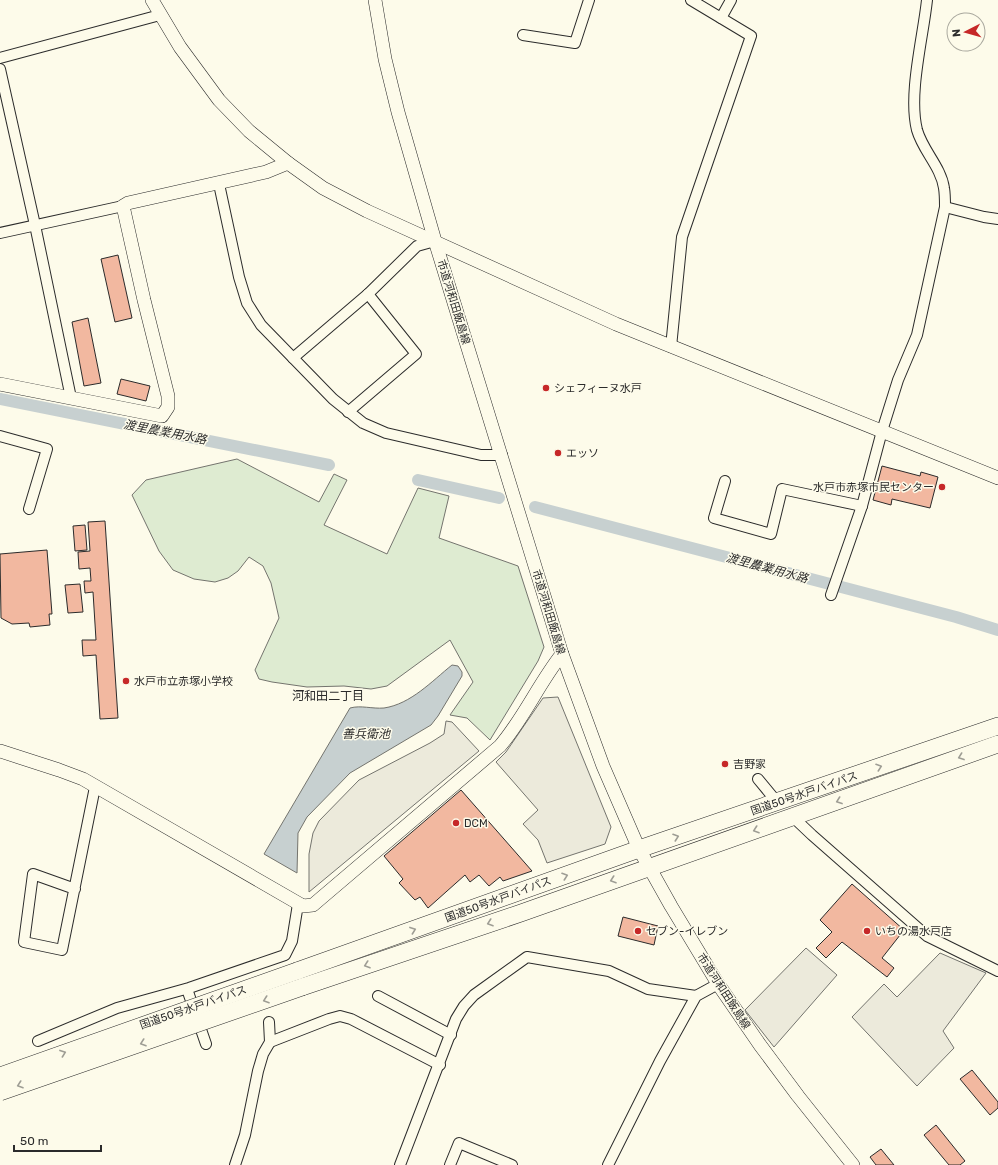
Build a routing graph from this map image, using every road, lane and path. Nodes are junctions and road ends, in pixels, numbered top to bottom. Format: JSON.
{"nodes":[{"id":1,"x":152,"y":0,"type":"edge"},
{"id":2,"x":375,"y":0,"type":"edge"},
{"id":3,"x":589,"y":0,"type":"edge"},
{"id":4,"x":691,"y":0,"type":"edge"},
{"id":5,"x":731,"y":0,"type":"edge"},
{"id":6,"x":927,"y":0,"type":"edge"},
{"id":7,"x":160,"y":15,"type":"junction"},
{"id":8,"x":722,"y":18,"type":"junction"},
{"id":9,"x":523,"y":35,"type":"dead end"},
{"id":10,"x":0,"y":58,"type":"edge"},
{"id":11,"x":0,"y":69,"type":"edge"},
{"id":12,"x":288,"y":163,"type":"junction"},
{"id":13,"x":219,"y":184,"type":"junction"},
{"id":14,"x":123,"y":206,"type":"junction"},
{"id":15,"x":945,"y":206,"type":"junction"},
{"id":16,"x":998,"y":219,"type":"edge"},
{"id":17,"x":35,"y":225,"type":"junction"},
{"id":18,"x":0,"y":233,"type":"edge"},
{"id":19,"x":435,"y":241,"type":"junction"},
{"id":20,"x":368,"y":294,"type":"junction"},
{"id":21,"x":670,"y":346,"type":"junction"},
{"id":22,"x":293,"y":358,"type":"junction"},
{"id":23,"x":0,"y":384,"type":"edge"},
{"id":24,"x":71,"y":398,"type":"junction"},
{"id":25,"x":348,"y":412,"type":"junction"},
{"id":26,"x":882,"y":431,"type":"junction"},
{"id":27,"x":0,"y":436,"type":"edge"},
{"id":28,"x":502,"y":455,"type":"junction"},
{"id":29,"x":998,"y":478,"type":"edge"},
{"id":30,"x":725,"y":481,"type":"dead end"},
{"id":31,"x":862,"y":506,"type":"junction"},
{"id":32,"x":29,"y":509,"type":"dead end"},
{"id":33,"x":830,"y":595,"type":"dead end"},
{"id":34,"x":562,"y":654,"type":"junction"},
{"id":35,"x":998,"y":726,"type":"edge"},
{"id":36,"x":998,"y":744,"type":"edge"},
{"id":37,"x":0,"y":751,"type":"edge"},
{"id":38,"x":758,"y":779,"type":"dead end"},
{"id":39,"x":95,"y":787,"type":"junction"},
{"id":40,"x":777,"y":802,"type":"junction"},
{"id":41,"x":793,"y":817,"type":"junction"},
{"id":42,"x":639,"y":849,"type":"junction"},
{"id":43,"x":649,"y":867,"type":"junction"},
{"id":44,"x":74,"y":889,"type":"junction"},
{"id":45,"x":298,"y":904,"type":"junction"},
{"id":46,"x":998,"y":971,"type":"edge"},
{"id":47,"x":718,"y":984,"type":"junction"},
{"id":48,"x":187,"y":989,"type":"junction"},
{"id":49,"x":378,"y":996,"type":"dead end"},
{"id":50,"x":696,"y":996,"type":"junction"},
{"id":51,"x":269,"y":1022,"type":"dead end"},
{"id":52,"x":451,"y":1035,"type":"junction"},
{"id":53,"x":38,"y":1041,"type":"dead end"},
{"id":54,"x":270,"y":1042,"type":"junction"},
{"id":55,"x":206,"y":1044,"type":"dead end"},
{"id":56,"x":440,"y":1065,"type":"junction"},
{"id":57,"x":26,"y":1066,"type":"junction"},
{"id":58,"x":0,"y":1072,"type":"edge"},
{"id":59,"x":0,"y":1076,"type":"edge"},
{"id":60,"x":0,"y":1092,"type":"edge"},
{"id":61,"x":235,"y":1165,"type":"edge"},
{"id":62,"x":400,"y":1165,"type":"edge"},
{"id":63,"x":450,"y":1165,"type":"edge"},
{"id":64,"x":512,"y":1165,"type":"edge"},
{"id":65,"x":608,"y":1165,"type":"edge"},
{"id":66,"x":853,"y":1165,"type":"edge"}],
"edges":[{"from":1,"to":7,"type":"street"},
{"from":2,"to":19,"type":"street","name":"市道河和田飯島線"},
{"from":3,"to":9,"type":"street"},
{"from":4,"to":8,"type":"street"},
{"from":5,"to":8,"type":"street"},
{"from":6,"to":15,"type":"street"},
{"from":7,"to":10,"type":"street"},
{"from":7,"to":12,"type":"street"},
{"from":8,"to":21,"type":"street"},
{"from":11,"to":17,"type":"street"},
{"from":12,"to":13,"type":"street"},
{"from":12,"to":19,"type":"street"},
{"from":13,"to":14,"type":"street"},
{"from":13,"to":22,"type":"street"},
{"from":14,"to":17,"type":"street"},
{"from":14,"to":24,"type":"street"},
{"from":15,"to":16,"type":"street"},
{"from":15,"to":26,"type":"street"},
{"from":17,"to":18,"type":"street"},
{"from":17,"to":24,"type":"street"},
{"from":19,"to":20,"type":"street"},
{"from":19,"to":21,"type":"street"},
{"from":19,"to":28,"type":"street","name":"市道河和田飯島線"},
{"from":20,"to":22,"type":"street"},
{"from":20,"to":25,"type":"street"},
{"from":21,"to":26,"type":"street"},
{"from":22,"to":25,"type":"street"},
{"from":23,"to":24,"type":"street"},
{"from":25,"to":28,"type":"street"},
{"from":26,"to":29,"type":"street"},
{"from":26,"to":31,"type":"street"},
{"from":27,"to":32,"type":"street"},
{"from":28,"to":34,"type":"street","name":"市道河和田飯島線"},
{"from":30,"to":31,"type":"street"},
{"from":31,"to":33,"type":"street"},
{"from":34,"to":42,"type":"street","name":"市道河和田飯島線"},
{"from":34,"to":45,"type":"street"},
{"from":40,"to":35,"type":"highway","name":"国道50号水戸バイパス","one_way":true},
{"from":36,"to":41,"type":"highway","name":"国道50号水戸バイパス","one_way":true},
{"from":37,"to":39,"type":"street"},
{"from":38,"to":40,"type":"street"},
{"from":39,"to":44,"type":"street"},
{"from":39,"to":45,"type":"street"},
{"from":42,"to":40,"type":"highway","name":"国道50号水戸バイパス","one_way":true},
{"from":41,"to":43,"type":"highway","name":"国道50号水戸バイパス","one_way":true},
{"from":41,"to":46,"type":"street"},
{"from":42,"to":43,"type":"street","name":"市道河和田飯島線"},
{"from":57,"to":42,"type":"highway","name":"国道50号水戸バイパス","one_way":true,"bridge":true},
{"from":43,"to":47,"type":"street","name":"市道河和田飯島線"},
{"from":43,"to":60,"type":"highway","name":"国道50号水戸バイパス","one_way":true,"bridge":true},
{"from":44,"to":44,"type":"street"},
{"from":45,"to":48,"type":"street"},
{"from":47,"to":50,"type":"street"},
{"from":47,"to":66,"type":"street","name":"市道河和田飯島線"},
{"from":48,"to":53,"type":"street"},
{"from":48,"to":55,"type":"street"},
{"from":49,"to":52,"type":"street"},
{"from":50,"to":52,"type":"street"},
{"from":50,"to":65,"type":"street"},
{"from":51,"to":54,"type":"street"},
{"from":52,"to":56,"type":"street"},
{"from":54,"to":56,"type":"street"},
{"from":54,"to":61,"type":"street"},
{"from":56,"to":62,"type":"street"},
{"from":57,"to":58,"type":"highway","bridge":true},
{"from":57,"to":59,"type":"highway","name":"国道50号水戸バイパス","bridge":true},
{"from":63,"to":64,"type":"street"}]}
